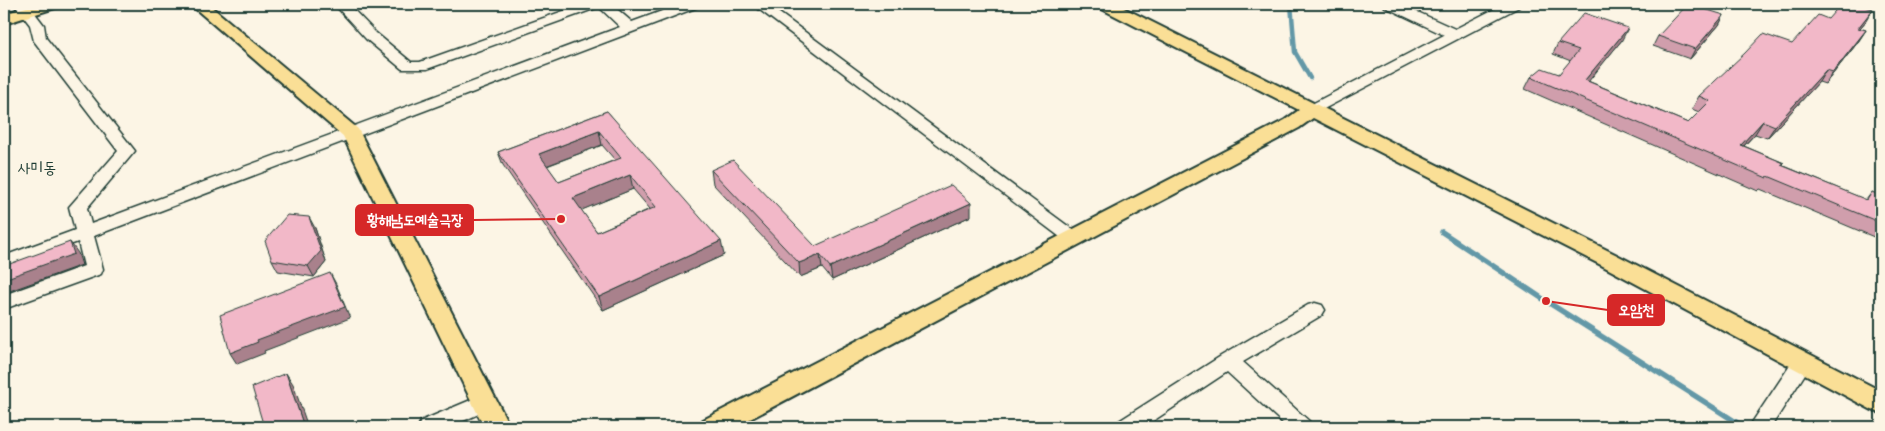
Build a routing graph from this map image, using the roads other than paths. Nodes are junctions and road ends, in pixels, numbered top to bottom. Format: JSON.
{"nodes":[{"id":1,"x":52,"y":4,"type":"edge"},
{"id":2,"x":198,"y":4,"type":"edge"},
{"id":3,"x":341,"y":4,"type":"edge"},
{"id":4,"x":595,"y":4,"type":"edge"},
{"id":5,"x":602,"y":4,"type":"edge"},
{"id":6,"x":693,"y":4,"type":"edge"},
{"id":7,"x":759,"y":4,"type":"edge"},
{"id":8,"x":1104,"y":4,"type":"edge"},
{"id":9,"x":1390,"y":4,"type":"edge"},
{"id":10,"x":1514,"y":4,"type":"edge"},
{"id":11,"x":25,"y":8,"type":"edge"},
{"id":12,"x":4,"y":20,"type":"edge"},
{"id":13,"x":630,"y":28,"type":"junction"},
{"id":14,"x":1456,"y":35,"type":"junction"},
{"id":15,"x":1312,"y":110,"type":"junction"},
{"id":16,"x":351,"y":133,"type":"junction"},
{"id":17,"x":84,"y":233,"type":"junction"},
{"id":18,"x":1074,"y":239,"type":"junction"},
{"id":19,"x":4,"y":263,"type":"edge"},
{"id":20,"x":4,"y":302,"type":"edge"},
{"id":21,"x":1315,"y":310,"type":"dead end"},
{"id":22,"x":1228,"y":361,"type":"junction"},
{"id":23,"x":1802,"y":363,"type":"junction"},
{"id":24,"x":1879,"y":398,"type":"edge"},
{"id":25,"x":485,"y":402,"type":"junction"},
{"id":26,"x":1760,"y":426,"type":"edge"},
{"id":27,"x":429,"y":427,"type":"edge"},
{"id":28,"x":497,"y":427,"type":"edge"},
{"id":29,"x":712,"y":427,"type":"edge"},
{"id":30,"x":1127,"y":427,"type":"edge"},
{"id":31,"x":1301,"y":427,"type":"edge"}],
"edges":[{"from":1,"to":11,"type":"main road"},
{"from":2,"to":16,"type":"main road"},
{"from":3,"to":4,"type":"street"},
{"from":5,"to":13,"type":"street"},
{"from":6,"to":13,"type":"street"},
{"from":7,"to":18,"type":"street"},
{"from":8,"to":15,"type":"main road"},
{"from":9,"to":14,"type":"street"},
{"from":10,"to":14,"type":"street"},
{"from":11,"to":12,"type":"main road"},
{"from":11,"to":17,"type":"street"},
{"from":13,"to":16,"type":"street"},
{"from":14,"to":15,"type":"street"},
{"from":15,"to":18,"type":"main road"},
{"from":15,"to":23,"type":"main road"},
{"from":16,"to":17,"type":"street"},
{"from":16,"to":25,"type":"main road"},
{"from":17,"to":19,"type":"street"},
{"from":17,"to":20,"type":"street"},
{"from":18,"to":29,"type":"main road"},
{"from":21,"to":22,"type":"street"},
{"from":22,"to":30,"type":"street"},
{"from":22,"to":31,"type":"street"},
{"from":23,"to":24,"type":"main road"},
{"from":23,"to":26,"type":"street"},
{"from":25,"to":27,"type":"street"},
{"from":25,"to":28,"type":"main road"}]}
